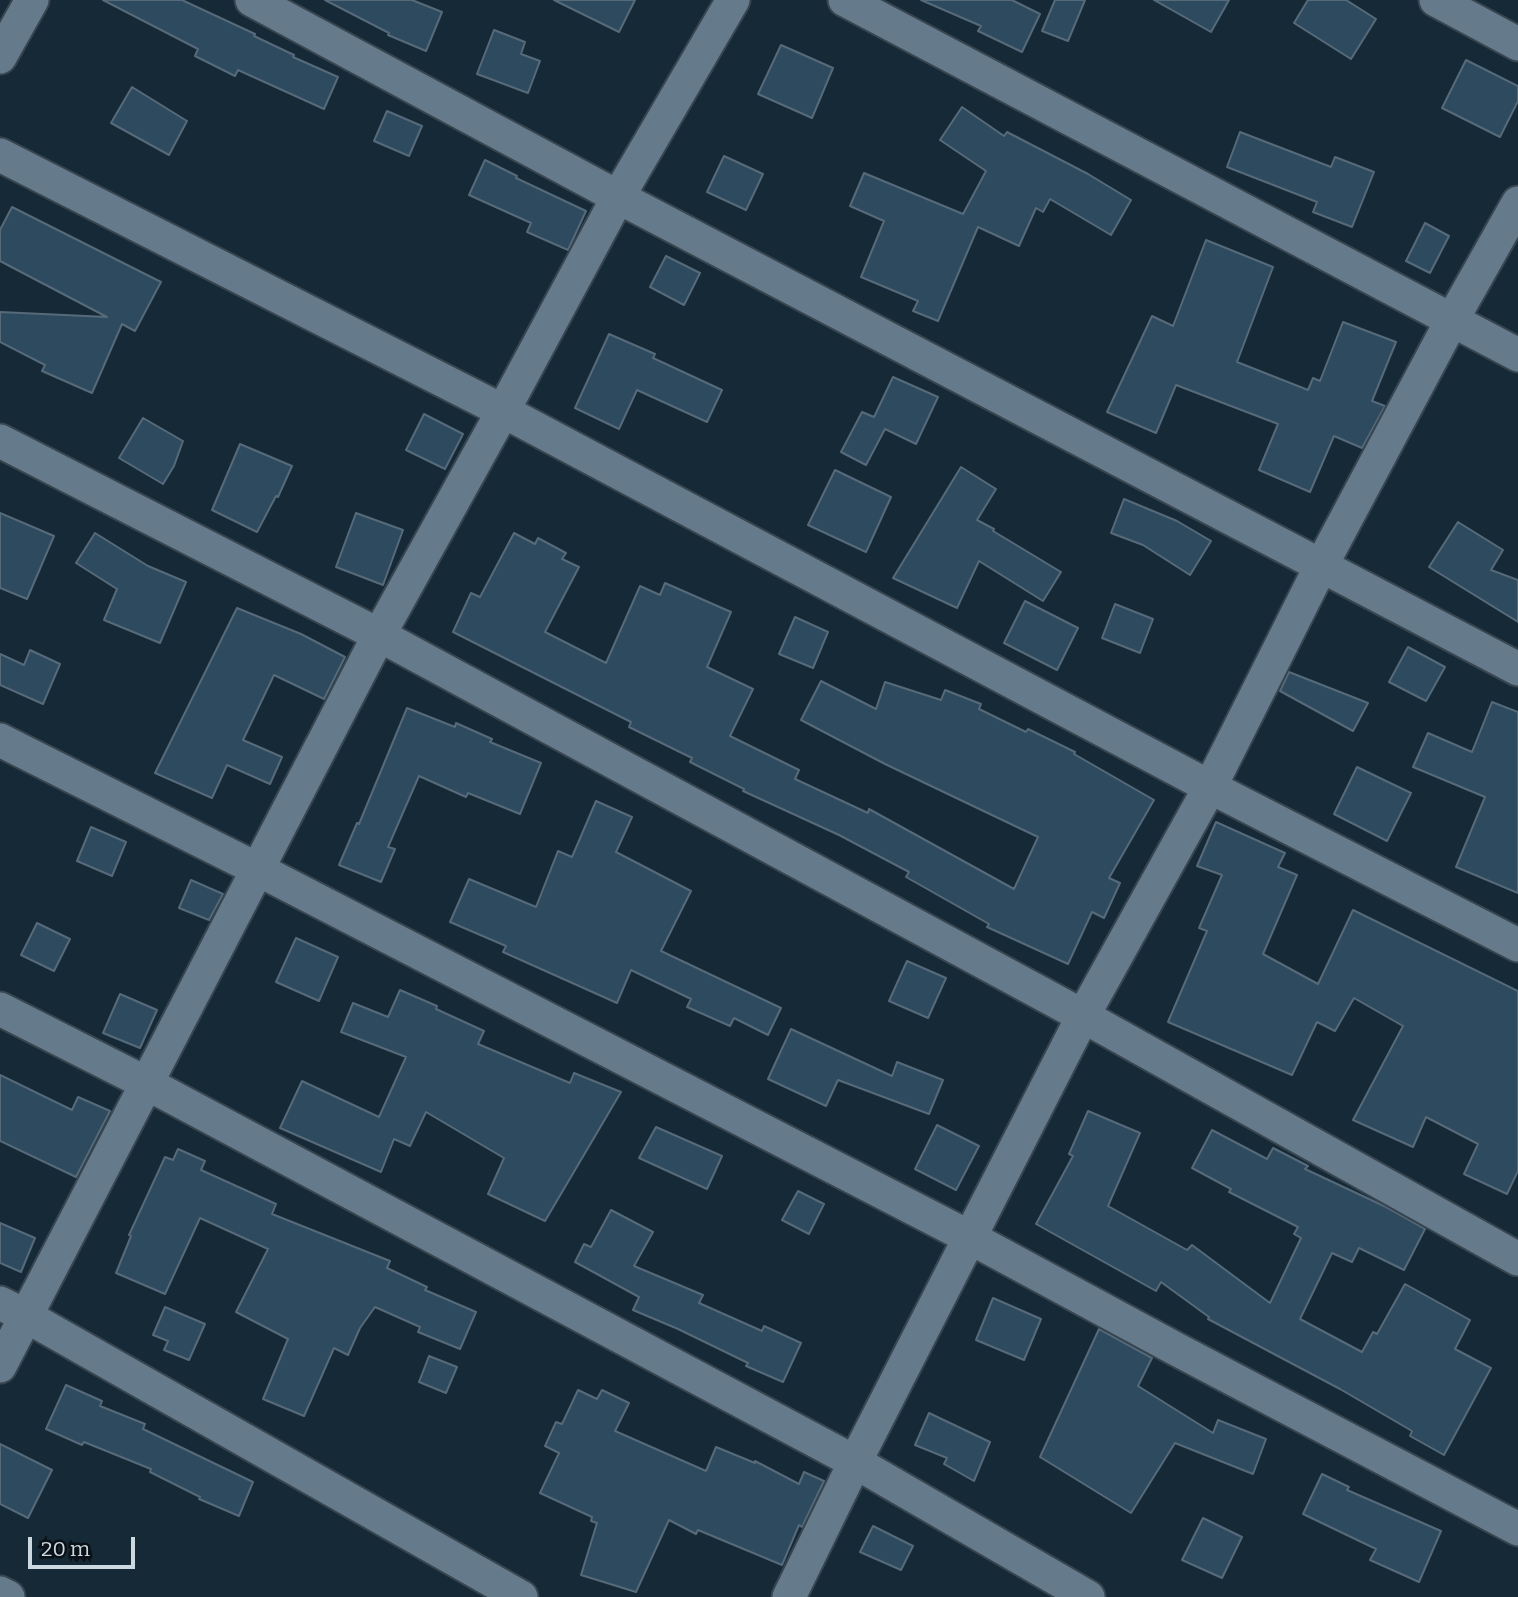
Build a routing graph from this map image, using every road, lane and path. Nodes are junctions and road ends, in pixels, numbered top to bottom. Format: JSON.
{"nodes":[{"id":1,"x":32,"y":0,"type":"edge"},
{"id":2,"x":252,"y":0,"type":"edge"},
{"id":3,"x":733,"y":0,"type":"edge"},
{"id":4,"x":845,"y":0,"type":"edge"},
{"id":5,"x":1436,"y":0,"type":"edge"},
{"id":6,"x":1518,"y":44,"type":"edge"},
{"id":7,"x":0,"y":57,"type":"edge"},
{"id":8,"x":0,"y":155,"type":"edge"},
{"id":9,"x":618,"y":197,"type":"junction"},
{"id":10,"x":1518,"y":204,"type":"edge"},
{"id":11,"x":1452,"y":320,"type":"junction"},
{"id":12,"x":1518,"y":355,"type":"edge"},
{"id":13,"x":503,"y":411,"type":"junction"},
{"id":14,"x":0,"y":441,"type":"edge"},
{"id":15,"x":1321,"y":566,"type":"junction"},
{"id":16,"x":379,"y":635,"type":"junction"},
{"id":17,"x":1518,"y":669,"type":"edge"},
{"id":18,"x":0,"y":740,"type":"edge"},
{"id":19,"x":1210,"y":787,"type":"junction"},
{"id":20,"x":257,"y":869,"type":"junction"},
{"id":21,"x":1518,"y":945,"type":"edge"},
{"id":22,"x":0,"y":1009,"type":"edge"},
{"id":23,"x":1083,"y":1016,"type":"junction"},
{"id":24,"x":146,"y":1083,"type":"junction"},
{"id":25,"x":969,"y":1237,"type":"junction"},
{"id":26,"x":1518,"y":1259,"type":"edge"},
{"id":27,"x":13,"y":1309,"type":"edge"},
{"id":28,"x":0,"y":1366,"type":"edge"},
{"id":29,"x":855,"y":1462,"type":"junction"},
{"id":30,"x":1518,"y":1529,"type":"edge"},
{"id":31,"x":0,"y":1593,"type":"edge"},
{"id":32,"x":8,"y":1597,"type":"edge"},
{"id":33,"x":521,"y":1597,"type":"edge"},
{"id":34,"x":789,"y":1597,"type":"edge"},
{"id":35,"x":1088,"y":1597,"type":"edge"}],
"edges":[{"from":1,"to":7,"type":"street"},
{"from":2,"to":9,"type":"street"},
{"from":3,"to":9,"type":"street"},
{"from":4,"to":11,"type":"street"},
{"from":5,"to":6,"type":"street"},
{"from":8,"to":13,"type":"street"},
{"from":9,"to":13,"type":"street"},
{"from":9,"to":15,"type":"street"},
{"from":10,"to":11,"type":"street"},
{"from":11,"to":12,"type":"street"},
{"from":11,"to":15,"type":"street"},
{"from":13,"to":16,"type":"street"},
{"from":13,"to":19,"type":"street"},
{"from":14,"to":16,"type":"street"},
{"from":15,"to":17,"type":"street"},
{"from":15,"to":19,"type":"street"},
{"from":16,"to":20,"type":"street"},
{"from":16,"to":23,"type":"street"},
{"from":18,"to":20,"type":"street"},
{"from":19,"to":21,"type":"street"},
{"from":19,"to":23,"type":"street"},
{"from":20,"to":24,"type":"street"},
{"from":20,"to":25,"type":"street"},
{"from":22,"to":24,"type":"street"},
{"from":23,"to":25,"type":"street"},
{"from":23,"to":26,"type":"street"},
{"from":24,"to":27,"type":"street"},
{"from":24,"to":29,"type":"street"},
{"from":25,"to":29,"type":"street"},
{"from":25,"to":30,"type":"street"},
{"from":27,"to":28,"type":"street"},
{"from":27,"to":33,"type":"street"},
{"from":29,"to":34,"type":"street"},
{"from":29,"to":35,"type":"street"},
{"from":31,"to":32,"type":"street"}]}
